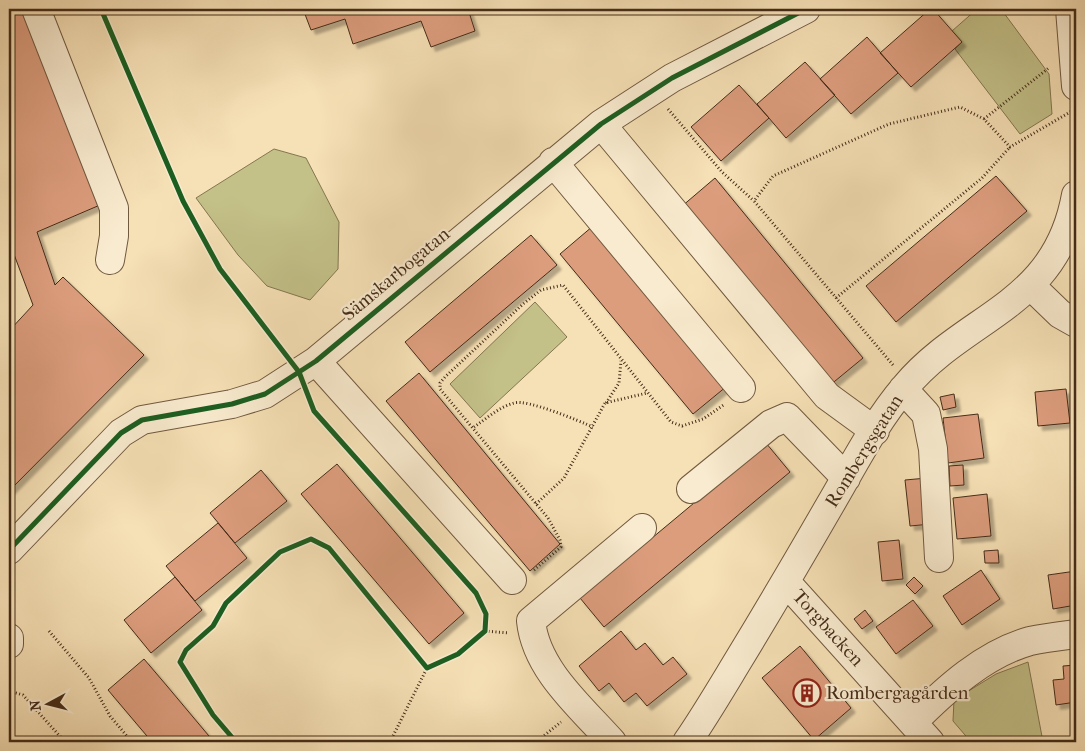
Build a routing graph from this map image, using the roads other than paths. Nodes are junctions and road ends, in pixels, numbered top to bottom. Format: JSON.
{"nodes":[{"id":1,"x":36,"y":9,"type":"edge"},
{"id":2,"x":806,"y":9,"type":"edge"},
{"id":3,"x":1070,"y":9,"type":"edge"},
{"id":4,"x":1076,"y":86,"type":"edge"},
{"id":5,"x":601,"y":124,"type":"junction"},
{"id":6,"x":553,"y":162,"type":"junction"},
{"id":7,"x":1076,"y":195,"type":"edge"},
{"id":8,"x":110,"y":260,"type":"dead end"},
{"id":9,"x":1031,"y":286,"type":"junction"},
{"id":10,"x":1076,"y":322,"type":"edge"},
{"id":11,"x":316,"y":361,"type":"junction"},
{"id":12,"x":906,"y":386,"type":"junction"},
{"id":13,"x":741,"y":388,"type":"road end"},
{"id":14,"x":875,"y":431,"type":"junction"},
{"id":15,"x":846,"y":478,"type":"junction"},
{"id":16,"x":691,"y":489,"type":"dead end"},
{"id":17,"x":642,"y":528,"type":"dead end"},
{"id":18,"x":9,"y":550,"type":"edge"},
{"id":19,"x":939,"y":558,"type":"dead end"},
{"id":20,"x":512,"y":580,"type":"dead end"},
{"id":21,"x":786,"y":582,"type":"junction"},
{"id":22,"x":1076,"y":634,"type":"edge"},
{"id":23,"x":9,"y":638,"type":"edge"},
{"id":24,"x":9,"y":644,"type":"edge"},
{"id":25,"x":913,"y":722,"type":"junction"},
{"id":26,"x":612,"y":742,"type":"edge"},
{"id":27,"x":687,"y":742,"type":"edge"},
{"id":28,"x":930,"y":742,"type":"edge"}],
"edges":[{"from":1,"to":8,"type":"street"},
{"from":2,"to":5,"type":"street","name":"Sämskarbogatan"},
{"from":3,"to":4,"type":"street"},
{"from":5,"to":6,"type":"street","name":"Sämskarbogatan"},
{"from":5,"to":14,"type":"street"},
{"from":6,"to":11,"type":"street","name":"Sämskarbogatan"},
{"from":6,"to":13,"type":"street"},
{"from":7,"to":9,"type":"street","name":"Rombergsgatan"},
{"from":9,"to":10,"type":"street"},
{"from":9,"to":12,"type":"street","name":"Rombergsgatan"},
{"from":11,"to":18,"type":"street","name":"Sämskarbogatan"},
{"from":11,"to":20,"type":"street"},
{"from":12,"to":14,"type":"street","name":"Rombergsgatan"},
{"from":12,"to":19,"type":"street"},
{"from":14,"to":15,"type":"street","name":"Rombergsgatan"},
{"from":15,"to":16,"type":"street"},
{"from":15,"to":21,"type":"street","name":"Rombergsgatan"},
{"from":17,"to":26,"type":"street"},
{"from":21,"to":25,"type":"street","name":"Torgbacken"},
{"from":21,"to":27,"type":"street","name":"Rombergsgatan"},
{"from":22,"to":25,"type":"street"},
{"from":23,"to":24,"type":"street"},
{"from":25,"to":28,"type":"street","name":"Torgbacken"}]}
